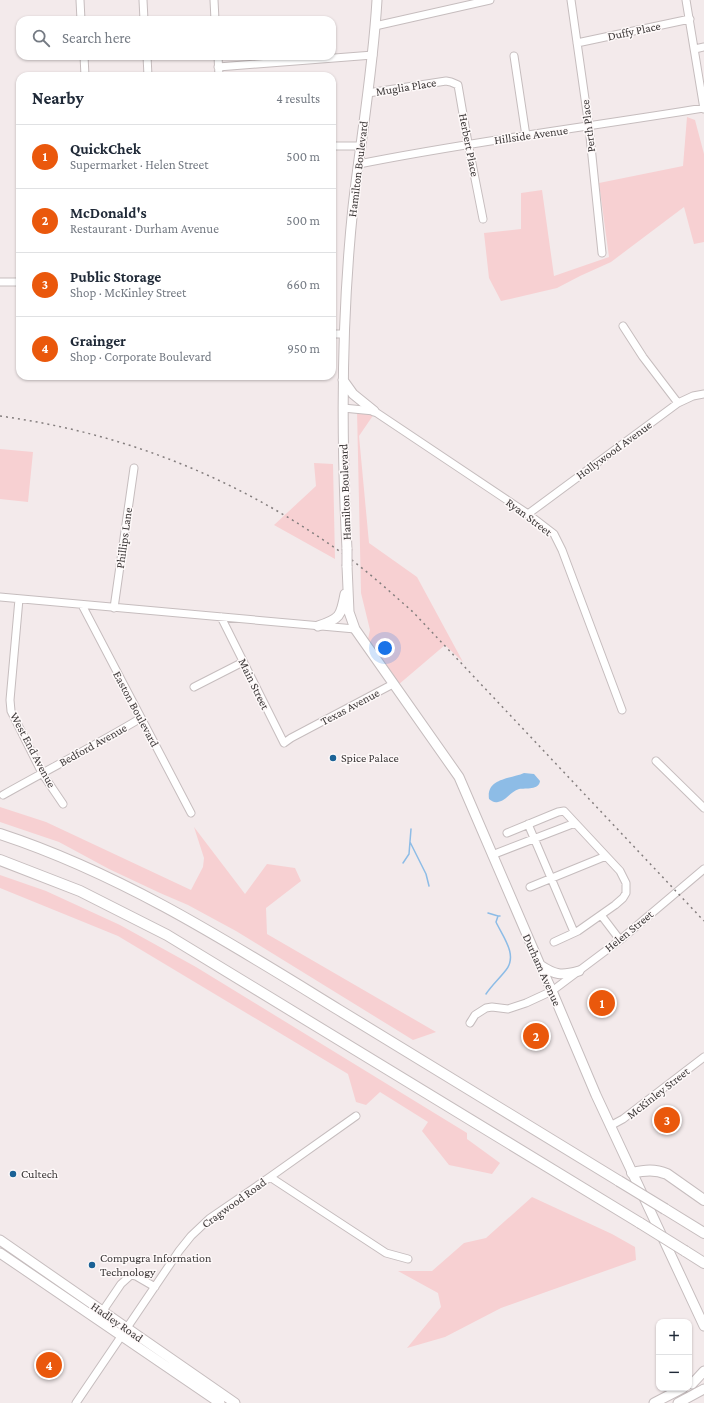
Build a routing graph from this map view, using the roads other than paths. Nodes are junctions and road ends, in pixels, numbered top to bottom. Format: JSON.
{"nodes":[{"id":1,"x":80,"y":0,"type":"edge"},
{"id":2,"x":143,"y":0,"type":"edge"},
{"id":3,"x":214,"y":0,"type":"edge"},
{"id":4,"x":377,"y":0,"type":"edge"},
{"id":5,"x":490,"y":0,"type":"edge"},
{"id":6,"x":571,"y":0,"type":"edge"},
{"id":7,"x":686,"y":0,"type":"edge"},
{"id":8,"x":81,"y":16,"type":"edge"},
{"id":9,"x":144,"y":16,"type":"edge"},
{"id":10,"x":215,"y":16,"type":"edge"},
{"id":11,"x":690,"y":19,"type":"junction"},
{"id":12,"x":375,"y":26,"type":"junction"},
{"id":13,"x":577,"y":43,"type":"junction"},
{"id":14,"x":704,"y":47,"type":"edge"},
{"id":15,"x":695,"y":49,"type":"junction"},
{"id":16,"x":373,"y":55,"type":"junction"},
{"id":17,"x":514,"y":56,"type":"dead end"},
{"id":18,"x":336,"y":58,"type":"edge"},
{"id":19,"x":84,"y":60,"type":"edge"},
{"id":20,"x":147,"y":60,"type":"edge"},
{"id":21,"x":218,"y":60,"type":"edge"},
{"id":22,"x":308,"y":60,"type":"edge"},
{"id":23,"x":218,"y":67,"type":"junction"},
{"id":24,"x":85,"y":72,"type":"edge"},
{"id":25,"x":148,"y":72,"type":"edge"},
{"id":26,"x":219,"y":72,"type":"edge"},
{"id":27,"x":444,"y":81,"type":"joint"},
{"id":28,"x":368,"y":93,"type":"junction"},
{"id":29,"x":704,"y":109,"type":"edge"},
{"id":30,"x":589,"y":127,"type":"junction"},
{"id":31,"x":526,"y":136,"type":"junction"},
{"id":32,"x":468,"y":144,"type":"junction"},
{"id":33,"x":336,"y":146,"type":"edge"},
{"id":34,"x":361,"y":146,"type":"junction"},
{"id":35,"x":359,"y":164,"type":"junction"},
{"id":36,"x":483,"y":218,"type":"dead end"},
{"id":37,"x":602,"y":253,"type":"dead end"},
{"id":38,"x":0,"y":282,"type":"edge"},
{"id":39,"x":16,"y":282,"type":"edge"},
{"id":40,"x":623,"y":326,"type":"dead end"},
{"id":41,"x":336,"y":334,"type":"edge"},
{"id":42,"x":344,"y":334,"type":"junction"},
{"id":43,"x":343,"y":380,"type":"junction"},
{"id":44,"x":704,"y":394,"type":"edge"},
{"id":45,"x":678,"y":403,"type":"junction"},
{"id":46,"x":343,"y":408,"type":"junction"},
{"id":47,"x":374,"y":411,"type":"junction"},
{"id":48,"x":134,"y":468,"type":"dead end"},
{"id":49,"x":528,"y":514,"type":"junction"},
{"id":50,"x":348,"y":581,"type":"junction"},
{"id":51,"x":0,"y":597,"type":"edge"},
{"id":52,"x":19,"y":599,"type":"junction"},
{"id":53,"x":82,"y":605,"type":"junction"},
{"id":54,"x":114,"y":608,"type":"junction"},
{"id":55,"x":221,"y":617,"type":"junction"},
{"id":56,"x":318,"y":626,"type":"junction"},
{"id":57,"x":355,"y":629,"type":"junction"},
{"id":58,"x":244,"y":662,"type":"junction"},
{"id":59,"x":393,"y":684,"type":"junction"},
{"id":60,"x":194,"y":687,"type":"dead end"},
{"id":61,"x":622,"y":710,"type":"dead end"},
{"id":62,"x":141,"y":718,"type":"junction"},
{"id":63,"x":291,"y":738,"type":"joint"},
{"id":64,"x":656,"y":761,"type":"dead end"},
{"id":65,"x":42,"y":773,"type":"junction"},
{"id":66,"x":3,"y":795,"type":"dead end"},
{"id":67,"x":63,"y":804,"type":"dead end"},
{"id":68,"x":704,"y":808,"type":"edge"},
{"id":69,"x":191,"y":812,"type":"dead end"},
{"id":70,"x":575,"y":823,"type":"junction"},
{"id":71,"x":528,"y":824,"type":"junction"},
{"id":72,"x":507,"y":833,"type":"dead end"},
{"id":73,"x":0,"y":834,"type":"edge"},
{"id":74,"x":534,"y":839,"type":"junction"},
{"id":75,"x":492,"y":855,"type":"junction"},
{"id":76,"x":606,"y":856,"type":"junction"},
{"id":77,"x":0,"y":860,"type":"edge"},
{"id":78,"x":704,"y":869,"type":"edge"},
{"id":79,"x":551,"y":878,"type":"junction"},
{"id":80,"x":530,"y":887,"type":"dead end"},
{"id":81,"x":601,"y":915,"type":"junction"},
{"id":82,"x":574,"y":932,"type":"junction"},
{"id":83,"x":620,"y":940,"type":"junction"},
{"id":84,"x":554,"y":942,"type":"dead end"},
{"id":85,"x":540,"y":965,"type":"junction"},
{"id":86,"x":579,"y":971,"type":"junction"},
{"id":87,"x":552,"y":991,"type":"junction"},
{"id":88,"x":470,"y":1023,"type":"dead end"},
{"id":89,"x":704,"y":1057,"type":"edge"},
{"id":90,"x":356,"y":1116,"type":"dead end"},
{"id":91,"x":610,"y":1126,"type":"junction"},
{"id":92,"x":632,"y":1173,"type":"junction"},
{"id":93,"x":270,"y":1177,"type":"junction"},
{"id":94,"x":704,"y":1200,"type":"edge"},
{"id":95,"x":704,"y":1233,"type":"edge"},
{"id":96,"x":0,"y":1240,"type":"edge"},
{"id":97,"x":0,"y":1253,"type":"edge"},
{"id":98,"x":408,"y":1259,"type":"dead end"},
{"id":99,"x":704,"y":1262,"type":"edge"},
{"id":100,"x":155,"y":1287,"type":"junction"},
{"id":101,"x":102,"y":1312,"type":"junction"},
{"id":102,"x":704,"y":1326,"type":"edge"},
{"id":103,"x":124,"y":1332,"type":"junction"},
{"id":104,"x":704,"y":1371,"type":"edge"},
{"id":105,"x":704,"y":1379,"type":"edge"},
{"id":106,"x":692,"y":1382,"type":"edge"},
{"id":107,"x":692,"y":1383,"type":"edge"},
{"id":108,"x":704,"y":1389,"type":"edge"},
{"id":109,"x":677,"y":1391,"type":"edge"},
{"id":110,"x":76,"y":1403,"type":"edge"},
{"id":111,"x":220,"y":1403,"type":"edge"},
{"id":112,"x":235,"y":1403,"type":"edge"},
{"id":113,"x":654,"y":1403,"type":"edge"},
{"id":114,"x":678,"y":1403,"type":"edge"}],
"edges":[{"from":1,"to":8,"type":"street"},
{"from":2,"to":9,"type":"street"},
{"from":3,"to":10,"type":"street"},
{"from":4,"to":12,"type":"main road","name":"Hamilton Boulevard"},
{"from":5,"to":12,"type":"street"},
{"from":6,"to":13,"type":"street","name":"Perth Place"},
{"from":7,"to":11,"type":"street"},
{"from":11,"to":13,"type":"street","name":"Duffy Place"},
{"from":11,"to":15,"type":"street"},
{"from":12,"to":16,"type":"main road","name":"Hamilton Boulevard"},
{"from":13,"to":30,"type":"street","name":"Perth Place"},
{"from":14,"to":15,"type":"street"},
{"from":15,"to":29,"type":"street"},
{"from":16,"to":18,"type":"street"},
{"from":16,"to":28,"type":"main road","name":"Hamilton Boulevard"},
{"from":17,"to":31,"type":"street"},
{"from":19,"to":24,"type":"street"},
{"from":20,"to":25,"type":"street"},
{"from":21,"to":23,"type":"street"},
{"from":22,"to":23,"type":"street"},
{"from":23,"to":26,"type":"street"},
{"from":27,"to":28,"type":"street","name":"Muglia Place"},
{"from":27,"to":32,"type":"street","name":"Herbert Place"},
{"from":28,"to":34,"type":"main road","name":"Hamilton Boulevard"},
{"from":29,"to":30,"type":"street","name":"Hillside Avenue"},
{"from":30,"to":31,"type":"street","name":"Hillside Avenue"},
{"from":30,"to":37,"type":"street","name":"Perth Place"},
{"from":31,"to":32,"type":"street","name":"Hillside Avenue"},
{"from":32,"to":35,"type":"street","name":"Hillside Avenue"},
{"from":32,"to":36,"type":"street","name":"Herbert Place"},
{"from":33,"to":34,"type":"street"},
{"from":34,"to":35,"type":"main road","name":"Hamilton Boulevard"},
{"from":35,"to":42,"type":"main road","name":"Hamilton Boulevard"},
{"from":38,"to":39,"type":"street"},
{"from":40,"to":45,"type":"street"},
{"from":41,"to":42,"type":"street"},
{"from":42,"to":43,"type":"main road","name":"Hamilton Boulevard"},
{"from":43,"to":46,"type":"main road","name":"Hamilton Boulevard"},
{"from":43,"to":47,"type":"main road"},
{"from":44,"to":45,"type":"street","name":"Hollywood Avenue"},
{"from":45,"to":49,"type":"street","name":"Hollywood Avenue"},
{"from":46,"to":47,"type":"street","name":"Ryan Street"},
{"from":46,"to":50,"type":"main road","name":"Hamilton Boulevard","bridge":true},
{"from":47,"to":49,"type":"street","name":"Ryan Street"},
{"from":48,"to":54,"type":"street","name":"Phillips Lane"},
{"from":49,"to":61,"type":"street","name":"Ryan Street"},
{"from":50,"to":56,"type":"main road"},
{"from":50,"to":57,"type":"main road","name":"Hamilton Boulevard"},
{"from":51,"to":52,"type":"street"},
{"from":52,"to":53,"type":"street"},
{"from":52,"to":65,"type":"street","name":"West End Avenue"},
{"from":53,"to":54,"type":"street"},
{"from":53,"to":62,"type":"street","name":"Easton Boulevard"},
{"from":54,"to":55,"type":"street"},
{"from":55,"to":56,"type":"street"},
{"from":55,"to":58,"type":"street","name":"Main Street"},
{"from":56,"to":57,"type":"street"},
{"from":57,"to":59,"type":"main road","name":"Durham Avenue"},
{"from":58,"to":60,"type":"street"},
{"from":58,"to":63,"type":"street","name":"Main Street"},
{"from":59,"to":63,"type":"street","name":"Texas Avenue"},
{"from":59,"to":75,"type":"main road","name":"Durham Avenue"},
{"from":62,"to":65,"type":"street","name":"Bedford Avenue"},
{"from":62,"to":69,"type":"street","name":"Easton Boulevard"},
{"from":64,"to":68,"type":"street"},
{"from":65,"to":66,"type":"street","name":"Bedford Avenue"},
{"from":65,"to":67,"type":"street","name":"West End Avenue"},
{"from":70,"to":71,"type":"street"},
{"from":70,"to":74,"type":"street"},
{"from":70,"to":76,"type":"street"},
{"from":71,"to":72,"type":"street"},
{"from":71,"to":74,"type":"street"},
{"from":73,"to":95,"type":"highway","bridge":true},
{"from":74,"to":75,"type":"street"},
{"from":74,"to":79,"type":"street"},
{"from":75,"to":85,"type":"main road","name":"Durham Avenue"},
{"from":76,"to":79,"type":"street"},
{"from":76,"to":81,"type":"street"},
{"from":77,"to":99,"type":"highway","bridge":true},
{"from":78,"to":83,"type":"street","name":"Helen Street"},
{"from":79,"to":80,"type":"street"},
{"from":79,"to":82,"type":"street"},
{"from":81,"to":82,"type":"street"},
{"from":81,"to":83,"type":"street"},
{"from":82,"to":84,"type":"street"},
{"from":83,"to":86,"type":"street","name":"Helen Street"},
{"from":85,"to":86,"type":"main road"},
{"from":85,"to":87,"type":"main road","name":"Durham Avenue"},
{"from":86,"to":87,"type":"street","name":"Helen Street"},
{"from":87,"to":88,"type":"street","name":"Helen Street"},
{"from":87,"to":91,"type":"main road","name":"Durham Avenue"},
{"from":89,"to":91,"type":"street","name":"McKinley Street"},
{"from":90,"to":93,"type":"street","name":"Cragwood Road"},
{"from":91,"to":92,"type":"main road","name":"Durham Avenue"},
{"from":92,"to":94,"type":"highway"},
{"from":92,"to":102,"type":"main road","name":"Durham Avenue"},
{"from":93,"to":98,"type":"street","name":"Cragwood Road"},
{"from":93,"to":100,"type":"street","name":"Cragwood Road"},
{"from":96,"to":101,"type":"main road","name":"Hadley Road"},
{"from":97,"to":103,"type":"main road","name":"Hadley Road"},
{"from":100,"to":101,"type":"street"},
{"from":100,"to":103,"type":"street","name":"Cragwood Road"},
{"from":101,"to":103,"type":"main road","name":"Hadley Road"},
{"from":103,"to":110,"type":"street","name":"Cragwood Road"},
{"from":103,"to":111,"type":"main road","name":"Hadley Road"},
{"from":103,"to":112,"type":"main road","name":"Hadley Road"},
{"from":104,"to":106,"type":"main road"},
{"from":105,"to":107,"type":"main road"},
{"from":108,"to":114,"type":"main road"},
{"from":109,"to":113,"type":"main road"}]}
